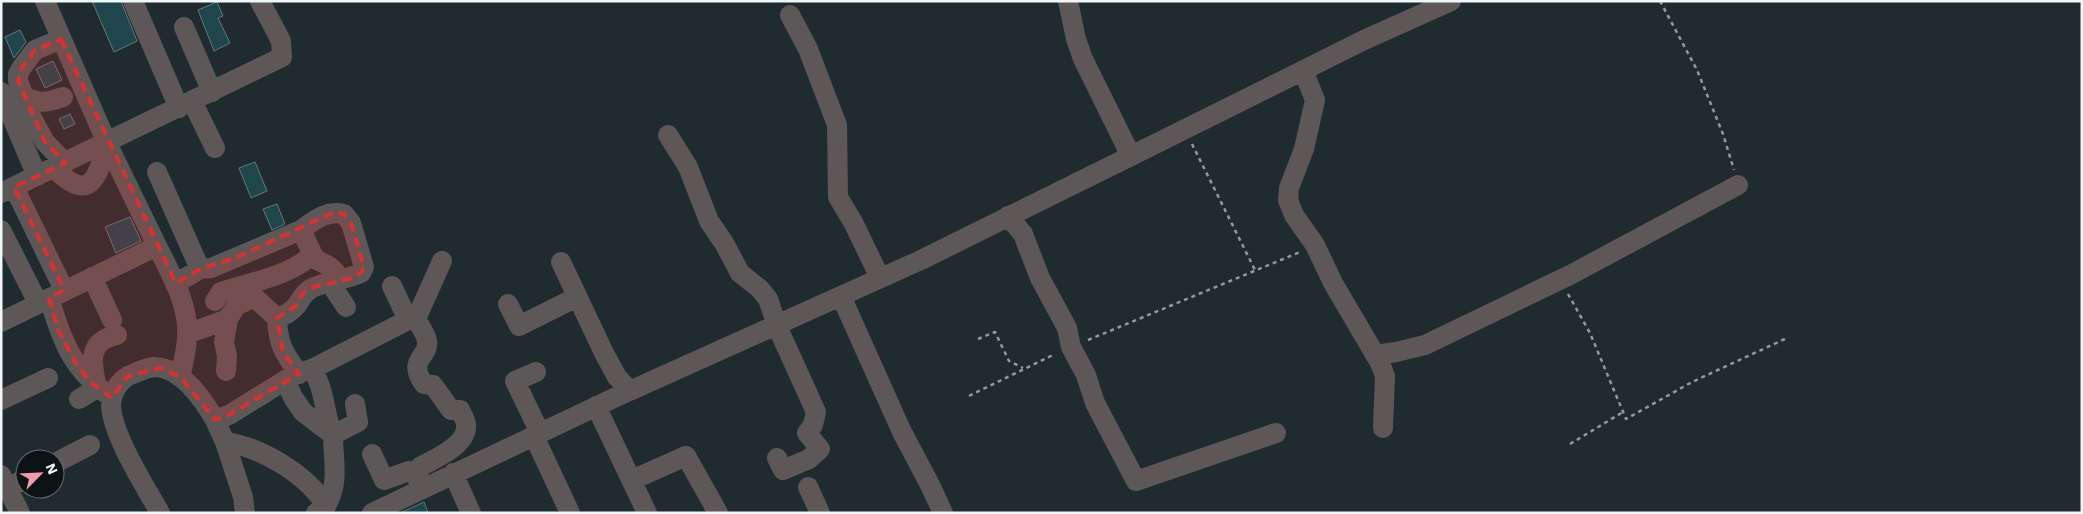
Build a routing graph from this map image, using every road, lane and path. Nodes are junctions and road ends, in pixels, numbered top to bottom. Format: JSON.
{"nodes":[{"id":1,"x":45,"y":1,"type":"edge"},
{"id":2,"x":133,"y":1,"type":"edge"},
{"id":3,"x":260,"y":1,"type":"edge"},
{"id":4,"x":1068,"y":1,"type":"edge"},
{"id":5,"x":1451,"y":1,"type":"edge"},
{"id":6,"x":1660,"y":1,"type":"edge"},
{"id":7,"x":790,"y":15,"type":"dead end"},
{"id":8,"x":184,"y":28,"type":"dead end"},
{"id":9,"x":61,"y":39,"type":"junction"},
{"id":10,"x":1303,"y":70,"type":"junction"},
{"id":11,"x":1,"y":87,"type":"edge"},
{"id":12,"x":1,"y":92,"type":"edge"},
{"id":13,"x":212,"y":92,"type":"junction"},
{"id":14,"x":24,"y":96,"type":"junction"},
{"id":15,"x":63,"y":96,"type":"dead end"},
{"id":16,"x":186,"y":104,"type":"junction"},
{"id":17,"x":1185,"y":129,"type":"junction"},
{"id":18,"x":668,"y":135,"type":"dead end"},
{"id":19,"x":107,"y":143,"type":"junction"},
{"id":20,"x":215,"y":148,"type":"dead end"},
{"id":21,"x":1131,"y":156,"type":"junction"},
{"id":22,"x":52,"y":169,"type":"junction"},
{"id":23,"x":157,"y":172,"type":"dead end"},
{"id":24,"x":1738,"y":185,"type":"joint"},
{"id":25,"x":8,"y":190,"type":"edge"},
{"id":26,"x":1008,"y":216,"type":"junction"},
{"id":27,"x":1,"y":230,"type":"edge"},
{"id":28,"x":301,"y":230,"type":"junction"},
{"id":29,"x":1315,"y":245,"type":"junction"},
{"id":30,"x":157,"y":246,"type":"junction"},
{"id":31,"x":312,"y":254,"type":"junction"},
{"id":32,"x":442,"y":261,"type":"dead end"},
{"id":33,"x":561,"y":262,"type":"dead end"},
{"id":34,"x":200,"y":269,"type":"junction"},
{"id":35,"x":1255,"y":270,"type":"junction"},
{"id":36,"x":92,"y":277,"type":"junction"},
{"id":37,"x":880,"y":278,"type":"junction"},
{"id":38,"x":1560,"y":280,"type":"junction"},
{"id":39,"x":335,"y":282,"type":"junction"},
{"id":40,"x":392,"y":286,"type":"dead end"},
{"id":41,"x":178,"y":291,"type":"junction"},
{"id":42,"x":841,"y":296,"type":"junction"},
{"id":43,"x":50,"y":297,"type":"junction"},
{"id":44,"x":577,"y":297,"type":"junction"},
{"id":45,"x":215,"y":300,"type":"junction"},
{"id":46,"x":508,"y":304,"type":"dead end"},
{"id":47,"x":346,"y":307,"type":"dead end"},
{"id":48,"x":232,"y":313,"type":"junction"},
{"id":49,"x":277,"y":318,"type":"junction"},
{"id":50,"x":412,"y":320,"type":"junction"},
{"id":51,"x":1,"y":322,"type":"edge"},
{"id":52,"x":777,"y":326,"type":"junction"},
{"id":53,"x":187,"y":334,"type":"junction"},
{"id":54,"x":1787,"y":338,"type":"dead end"},
{"id":55,"x":978,"y":339,"type":"dead end"},
{"id":56,"x":1071,"y":347,"type":"junction"},
{"id":57,"x":1375,"y":355,"type":"junction"},
{"id":58,"x":1023,"y":368,"type":"junction"},
{"id":59,"x":226,"y":372,"type":"dead end"},
{"id":60,"x":536,"y":372,"type":"dead end"},
{"id":61,"x":299,"y":374,"type":"junction"},
{"id":62,"x":180,"y":377,"type":"junction"},
{"id":63,"x":48,"y":378,"type":"dead end"},
{"id":64,"x":630,"y":391,"type":"junction"},
{"id":65,"x":104,"y":393,"type":"junction"},
{"id":66,"x":969,"y":396,"type":"dead end"},
{"id":67,"x":1,"y":400,"type":"edge"},
{"id":68,"x":79,"y":400,"type":"dead end"},
{"id":69,"x":355,"y":404,"type":"dead end"},
{"id":70,"x":596,"y":406,"type":"junction"},
{"id":71,"x":1623,"y":412,"type":"junction"},
{"id":72,"x":215,"y":420,"type":"junction"},
{"id":73,"x":1383,"y":428,"type":"dead end"},
{"id":74,"x":1276,"y":433,"type":"dead end"},
{"id":75,"x":537,"y":434,"type":"junction"},
{"id":76,"x":333,"y":435,"type":"junction"},
{"id":77,"x":225,"y":442,"type":"junction"},
{"id":78,"x":1570,"y":444,"type":"dead end"},
{"id":79,"x":90,"y":445,"type":"dead end"},
{"id":80,"x":372,"y":454,"type":"dead end"},
{"id":81,"x":65,"y":458,"type":"edge"},
{"id":82,"x":777,"y":458,"type":"dead end"},
{"id":83,"x":453,"y":473,"type":"junction"},
{"id":84,"x":8,"y":480,"type":"edge"},
{"id":85,"x":632,"y":480,"type":"junction"},
{"id":86,"x":418,"y":482,"type":"junction"},
{"id":87,"x":808,"y":487,"type":"dead end"},
{"id":88,"x":321,"y":510,"type":"edge"},
{"id":89,"x":380,"y":511,"type":"edge"},
{"id":90,"x":20,"y":513,"type":"edge"},
{"id":91,"x":160,"y":513,"type":"edge"},
{"id":92,"x":246,"y":513,"type":"edge"},
{"id":93,"x":471,"y":513,"type":"edge"},
{"id":94,"x":570,"y":513,"type":"edge"},
{"id":95,"x":647,"y":513,"type":"edge"},
{"id":96,"x":718,"y":513,"type":"edge"},
{"id":97,"x":820,"y":513,"type":"edge"},
{"id":98,"x":942,"y":513,"type":"edge"}],
"edges":[{"from":1,"to":9,"type":"street"},
{"from":2,"to":16,"type":"street"},
{"from":3,"to":13,"type":"street"},
{"from":4,"to":21,"type":"street"},
{"from":5,"to":10,"type":"street"},
{"from":6,"to":24,"type":"path"},
{"from":7,"to":37,"type":"street"},
{"from":8,"to":13,"type":"street"},
{"from":9,"to":14,"type":"street"},
{"from":9,"to":19,"type":"street"},
{"from":10,"to":17,"type":"street"},
{"from":10,"to":29,"type":"street"},
{"from":11,"to":14,"type":"street"},
{"from":12,"to":22,"type":"street"},
{"from":13,"to":16,"type":"street"},
{"from":14,"to":15,"type":"street"},
{"from":14,"to":22,"type":"street"},
{"from":16,"to":19,"type":"street"},
{"from":16,"to":20,"type":"street"},
{"from":17,"to":21,"type":"street"},
{"from":17,"to":35,"type":"path"},
{"from":18,"to":52,"type":"street"},
{"from":19,"to":22,"type":"street"},
{"from":19,"to":22,"type":"street"},
{"from":19,"to":30,"type":"street"},
{"from":21,"to":26,"type":"street"},
{"from":22,"to":25,"type":"street"},
{"from":23,"to":34,"type":"street"},
{"from":24,"to":38,"type":"street"},
{"from":25,"to":43,"type":"street"},
{"from":26,"to":37,"type":"street"},
{"from":26,"to":56,"type":"street"},
{"from":27,"to":43,"type":"street"},
{"from":28,"to":31,"type":"street"},
{"from":28,"to":34,"type":"street"},
{"from":28,"to":39,"type":"street"},
{"from":29,"to":35,"type":"path"},
{"from":29,"to":57,"type":"street"},
{"from":30,"to":36,"type":"street"},
{"from":30,"to":41,"type":"street"},
{"from":31,"to":39,"type":"street"},
{"from":31,"to":45,"type":"street"},
{"from":32,"to":50,"type":"street"},
{"from":33,"to":44,"type":"street"},
{"from":34,"to":41,"type":"street"},
{"from":35,"to":56,"type":"path"},
{"from":36,"to":43,"type":"street"},
{"from":36,"to":65,"type":"street"},
{"from":37,"to":42,"type":"street"},
{"from":38,"to":57,"type":"street"},
{"from":38,"to":71,"type":"path"},
{"from":39,"to":47,"type":"street"},
{"from":39,"to":49,"type":"street"},
{"from":40,"to":50,"type":"street"},
{"from":41,"to":45,"type":"street"},
{"from":41,"to":53,"type":"street"},
{"from":42,"to":52,"type":"street"},
{"from":42,"to":98,"type":"street"},
{"from":43,"to":51,"type":"street"},
{"from":43,"to":65,"type":"street"},
{"from":44,"to":46,"type":"street"},
{"from":44,"to":64,"type":"street"},
{"from":45,"to":48,"type":"street"},
{"from":48,"to":49,"type":"street"},
{"from":48,"to":53,"type":"street"},
{"from":48,"to":59,"type":"street"},
{"from":49,"to":61,"type":"street"},
{"from":50,"to":61,"type":"street"},
{"from":50,"to":86,"type":"street"},
{"from":52,"to":64,"type":"street"},
{"from":52,"to":82,"type":"street"},
{"from":53,"to":62,"type":"street"},
{"from":54,"to":71,"type":"path"},
{"from":55,"to":58,"type":"path"},
{"from":56,"to":58,"type":"path"},
{"from":56,"to":74,"type":"street"},
{"from":57,"to":73,"type":"street"},
{"from":58,"to":66,"type":"path"},
{"from":60,"to":75,"type":"street"},
{"from":61,"to":72,"type":"street"},
{"from":61,"to":76,"type":"street"},
{"from":61,"to":76,"type":"street"},
{"from":62,"to":65,"type":"street"},
{"from":62,"to":72,"type":"street"},
{"from":63,"to":67,"type":"street"},
{"from":64,"to":70,"type":"street"},
{"from":65,"to":68,"type":"street"},
{"from":65,"to":91,"type":"street"},
{"from":69,"to":76,"type":"street"},
{"from":70,"to":75,"type":"street"},
{"from":70,"to":85,"type":"street"},
{"from":71,"to":78,"type":"path"},
{"from":72,"to":77,"type":"street"},
{"from":75,"to":83,"type":"street"},
{"from":75,"to":94,"type":"street"},
{"from":76,"to":88,"type":"street"},
{"from":77,"to":88,"type":"street"},
{"from":77,"to":92,"type":"street"},
{"from":79,"to":81,"type":"street"},
{"from":80,"to":86,"type":"street"},
{"from":83,"to":86,"type":"street"},
{"from":83,"to":93,"type":"street"},
{"from":84,"to":90,"type":"street"},
{"from":85,"to":95,"type":"street"},
{"from":85,"to":96,"type":"street"},
{"from":86,"to":89,"type":"street"},
{"from":87,"to":97,"type":"street"}]}
